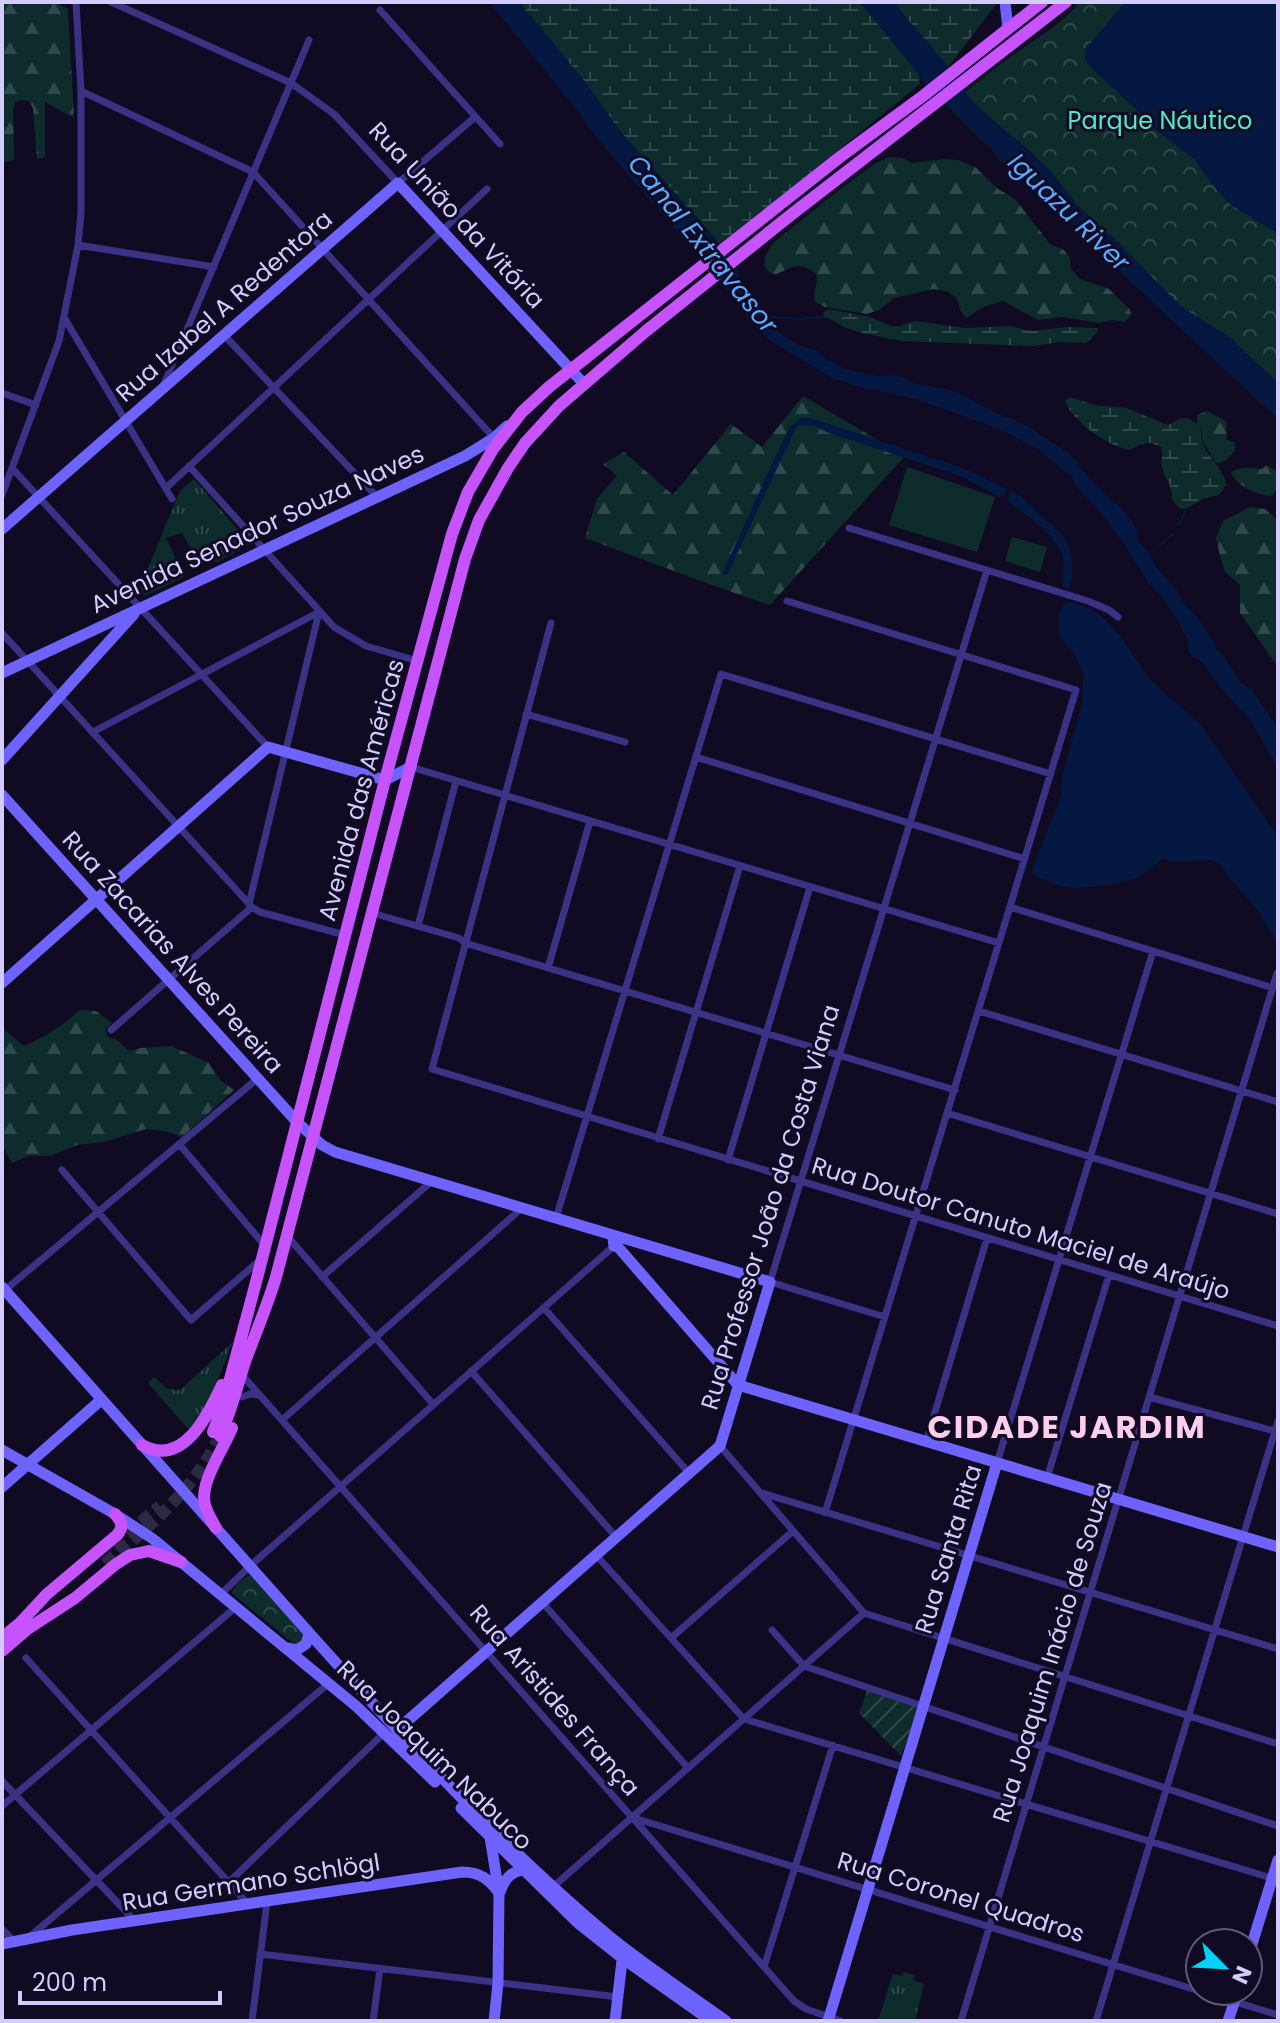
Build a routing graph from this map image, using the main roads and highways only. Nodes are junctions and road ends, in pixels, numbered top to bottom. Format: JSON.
{"nodes":[{"id":1,"x":1005,"y":2,"type":"edge"},
{"id":2,"x":1042,"y":2,"type":"edge"},
{"id":3,"x":1066,"y":2,"type":"edge"},
{"id":4,"x":1008,"y":29,"type":"junction"},
{"id":5,"x":398,"y":183,"type":"joint"},
{"id":6,"x":571,"y":370,"type":"junction"},
{"id":7,"x":584,"y":384,"type":"junction"},
{"id":8,"x":522,"y":412,"type":"junction"},
{"id":9,"x":2,"y":529,"type":"edge"},
{"id":10,"x":140,"y":608,"type":"junction"},
{"id":11,"x":2,"y":673,"type":"edge"},
{"id":12,"x":2,"y":760,"type":"edge"},
{"id":13,"x":411,"y":767,"type":"junction"},
{"id":14,"x":385,"y":780,"type":"junction"},
{"id":15,"x":2,"y":795,"type":"edge"},
{"id":16,"x":96,"y":899,"type":"junction"},
{"id":17,"x":2,"y":983,"type":"edge"},
{"id":18,"x":297,"y":1122,"type":"junction"},
{"id":19,"x":313,"y":1136,"type":"junction"},
{"id":20,"x":618,"y":1240,"type":"junction"},
{"id":21,"x":770,"y":1282,"type":"joint"},
{"id":22,"x":3,"y":1288,"type":"edge"},
{"id":23,"x":234,"y":1360,"type":"junction"},
{"id":24,"x":241,"y":1376,"type":"junction"},
{"id":25,"x":738,"y":1385,"type":"junction"},
{"id":26,"x":101,"y":1400,"type":"junction"},
{"id":27,"x":142,"y":1445,"type":"junction"},
{"id":28,"x":2,"y":1450,"type":"edge"},
{"id":29,"x":997,"y":1463,"type":"junction"},
{"id":30,"x":27,"y":1465,"type":"junction"},
{"id":31,"x":2,"y":1487,"type":"edge"},
{"id":32,"x":115,"y":1514,"type":"junction"},
{"id":33,"x":216,"y":1528,"type":"junction"},
{"id":34,"x":1278,"y":1547,"type":"edge"},
{"id":35,"x":101,"y":1561,"type":"tunnel mouth"},
{"id":36,"x":181,"y":1562,"type":"junction"},
{"id":37,"x":23,"y":1627,"type":"junction"},
{"id":38,"x":306,"y":1629,"type":"junction"},
{"id":39,"x":3,"y":1635,"type":"edge"},
{"id":40,"x":286,"y":1648,"type":"junction"},
{"id":41,"x":324,"y":1649,"type":"junction"},
{"id":42,"x":2,"y":1651,"type":"edge"},
{"id":43,"x":309,"y":1667,"type":"junction"},
{"id":44,"x":391,"y":1731,"type":"junction"},
{"id":45,"x":490,"y":1837,"type":"junction"},
{"id":46,"x":1278,"y":1860,"type":"edge"},
{"id":47,"x":522,"y":1869,"type":"junction"},
{"id":48,"x":540,"y":1873,"type":"junction"},
{"id":49,"x":1275,"y":1879,"type":"edge"},
{"id":50,"x":499,"y":1893,"type":"junction"},
{"id":51,"x":1258,"y":1927,"type":"edge"},
{"id":52,"x":8,"y":1943,"type":"edge"},
{"id":53,"x":623,"y":1952,"type":"junction"},
{"id":54,"x":832,"y":2020,"type":"edge"},
{"id":55,"x":494,"y":2021,"type":"edge"},
{"id":56,"x":615,"y":2021,"type":"edge"},
{"id":57,"x":711,"y":2021,"type":"edge"},
{"id":58,"x":726,"y":2021,"type":"edge"}],
"edges":[{"from":1,"to":4,"type":"main road"},
{"from":2,"to":4,"type":"main road","name":"Avenida das Américas"},
{"from":3,"to":7,"type":"main road","name":"Avenida das Américas"},
{"from":4,"to":6,"type":"main road","name":"Avenida das Américas"},
{"from":5,"to":6,"type":"main road","name":"Rua União da Vitória"},
{"from":5,"to":9,"type":"main road","name":"Rua Izabel A Redentora"},
{"from":6,"to":7,"type":"main road","name":"Rua União da Vitória"},
{"from":6,"to":8,"type":"main road","name":"Avenida das Américas"},
{"from":7,"to":13,"type":"main road","name":"Avenida das Américas"},
{"from":8,"to":10,"type":"main road","name":"Avenida Senador Souza Naves"},
{"from":8,"to":14,"type":"main road","name":"Avenida das Américas"},
{"from":10,"to":11,"type":"main road","name":"Avenida Senador Souza Naves"},
{"from":10,"to":12,"type":"main road"},
{"from":13,"to":14,"type":"main road"},
{"from":13,"to":19,"type":"main road","name":"Avenida das Américas"},
{"from":14,"to":16,"type":"main road"},
{"from":14,"to":18,"type":"main road","name":"Avenida das Américas"},
{"from":15,"to":16,"type":"main road","name":"Rua Zacarias Alves Pereira"},
{"from":16,"to":17,"type":"main road"},
{"from":16,"to":18,"type":"main road","name":"Rua Zacarias Alves Pereira"},
{"from":18,"to":19,"type":"main road","name":"Rua Zacarias Alves Pereira"},
{"from":18,"to":23,"type":"main road","name":"Avenida das Américas"},
{"from":19,"to":20,"type":"main road","name":"Rua Zacarias Alves Pereira"},
{"from":19,"to":24,"type":"main road","name":"Avenida das Américas"},
{"from":20,"to":21,"type":"main road","name":"Rua Zacarias Alves Pereira"},
{"from":20,"to":25,"type":"main road"},
{"from":21,"to":25,"type":"main road","name":"Rua Professor João da Costa Viana"},
{"from":22,"to":26,"type":"main road"},
{"from":23,"to":24,"type":"main road","name":"Avenida das Américas"},
{"from":23,"to":27,"type":"main road"},
{"from":24,"to":33,"type":"main road"},
{"from":25,"to":29,"type":"main road"},
{"from":25,"to":44,"type":"main road","name":"Rua Professor João da Costa Viana"},
{"from":26,"to":27,"type":"main road"},
{"from":26,"to":30,"type":"main road"},
{"from":27,"to":33,"type":"main road"},
{"from":28,"to":30,"type":"main road","name":"Rua Joaquim Nabuco"},
{"from":29,"to":34,"type":"main road"},
{"from":29,"to":54,"type":"main road","name":"Rua Santa Rita"},
{"from":30,"to":31,"type":"main road"},
{"from":30,"to":32,"type":"main road","name":"Rua Joaquim Nabuco"},
{"from":32,"to":36,"type":"main road","name":"Rua Joaquim Nabuco"},
{"from":32,"to":37,"type":"main road"},
{"from":33,"to":38,"type":"main road"},
{"from":35,"to":37,"type":"main road"},
{"from":36,"to":37,"type":"main road"},
{"from":36,"to":40,"type":"main road","name":"Rua Joaquim Nabuco"},
{"from":37,"to":39,"type":"main road"},
{"from":37,"to":42,"type":"main road"},
{"from":38,"to":40,"type":"main road"},
{"from":38,"to":41,"type":"main road"},
{"from":40,"to":43,"type":"main road","name":"Rua Joaquim Nabuco"},
{"from":41,"to":43,"type":"main road"},
{"from":41,"to":44,"type":"main road"},
{"from":43,"to":44,"type":"main road","name":"Rua Joaquim Nabuco"},
{"from":44,"to":45,"type":"main road","name":"Rua Joaquim Nabuco"},
{"from":44,"to":48,"type":"main road","name":"Rua Joaquim Nabuco"},
{"from":45,"to":47,"type":"main road","name":"Rua Joaquim Nabuco"},
{"from":45,"to":50,"type":"main road"},
{"from":46,"to":49,"type":"main road"},
{"from":47,"to":48,"type":"main road"},
{"from":47,"to":50,"type":"main road"},
{"from":47,"to":53,"type":"main road","name":"Rua Joaquim Nabuco"},
{"from":48,"to":53,"type":"main road","name":"Rua Joaquim Nabuco"},
{"from":49,"to":51,"type":"main road"},
{"from":50,"to":52,"type":"main road","name":"Rua Germano Schlögl"},
{"from":50,"to":55,"type":"main road"},
{"from":53,"to":56,"type":"main road"},
{"from":53,"to":57,"type":"main road","name":"Rua Joaquim Nabuco"},
{"from":53,"to":58,"type":"main road","name":"Rua Joaquim Nabuco"}]}
